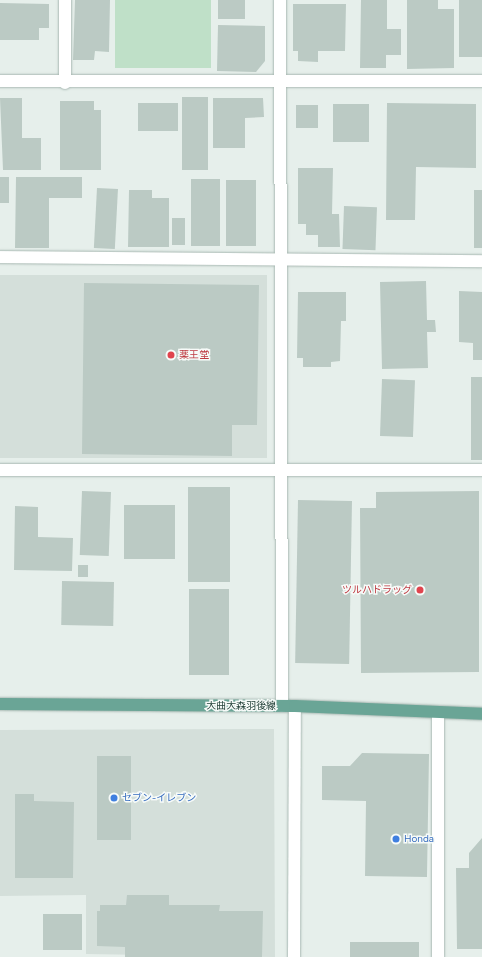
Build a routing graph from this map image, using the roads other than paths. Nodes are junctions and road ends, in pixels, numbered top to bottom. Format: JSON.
{"nodes":[{"id":1,"x":65,"y":0,"type":"edge"},
{"id":2,"x":280,"y":0,"type":"edge"},
{"id":3,"x":0,"y":81,"type":"edge"},
{"id":4,"x":279,"y":81,"type":"junction"},
{"id":5,"x":482,"y":81,"type":"edge"},
{"id":6,"x":65,"y":83,"type":"junction"},
{"id":7,"x":0,"y":257,"type":"edge"},
{"id":8,"x":280,"y":259,"type":"junction"},
{"id":9,"x":482,"y":261,"type":"edge"},
{"id":10,"x":0,"y":470,"type":"edge"},
{"id":11,"x":482,"y":470,"type":"edge"},
{"id":12,"x":282,"y":471,"type":"junction"},
{"id":13,"x":0,"y":704,"type":"edge"},
{"id":14,"x":282,"y":706,"type":"junction"},
{"id":15,"x":295,"y":706,"type":"junction"},
{"id":16,"x":438,"y":713,"type":"junction"},
{"id":17,"x":482,"y":714,"type":"edge"},
{"id":18,"x":294,"y":957,"type":"edge"},
{"id":19,"x":438,"y":957,"type":"edge"}],
"edges":[{"from":1,"to":6,"type":"street"},
{"from":2,"to":4,"type":"street"},
{"from":3,"to":6,"type":"street"},
{"from":4,"to":5,"type":"street"},
{"from":4,"to":6,"type":"street"},
{"from":4,"to":8,"type":"street"},
{"from":7,"to":8,"type":"street"},
{"from":8,"to":9,"type":"street"},
{"from":8,"to":12,"type":"street"},
{"from":10,"to":12,"type":"street"},
{"from":11,"to":12,"type":"street"},
{"from":12,"to":14,"type":"street"},
{"from":13,"to":14,"type":"main road","name":"大曲大森羽後線"},
{"from":14,"to":15,"type":"main road","name":"大曲大森羽後線"},
{"from":15,"to":16,"type":"main road","name":"大曲大森羽後線"},
{"from":15,"to":18,"type":"street"},
{"from":16,"to":17,"type":"main road","name":"大曲大森羽後線"},
{"from":16,"to":19,"type":"street"}]}
